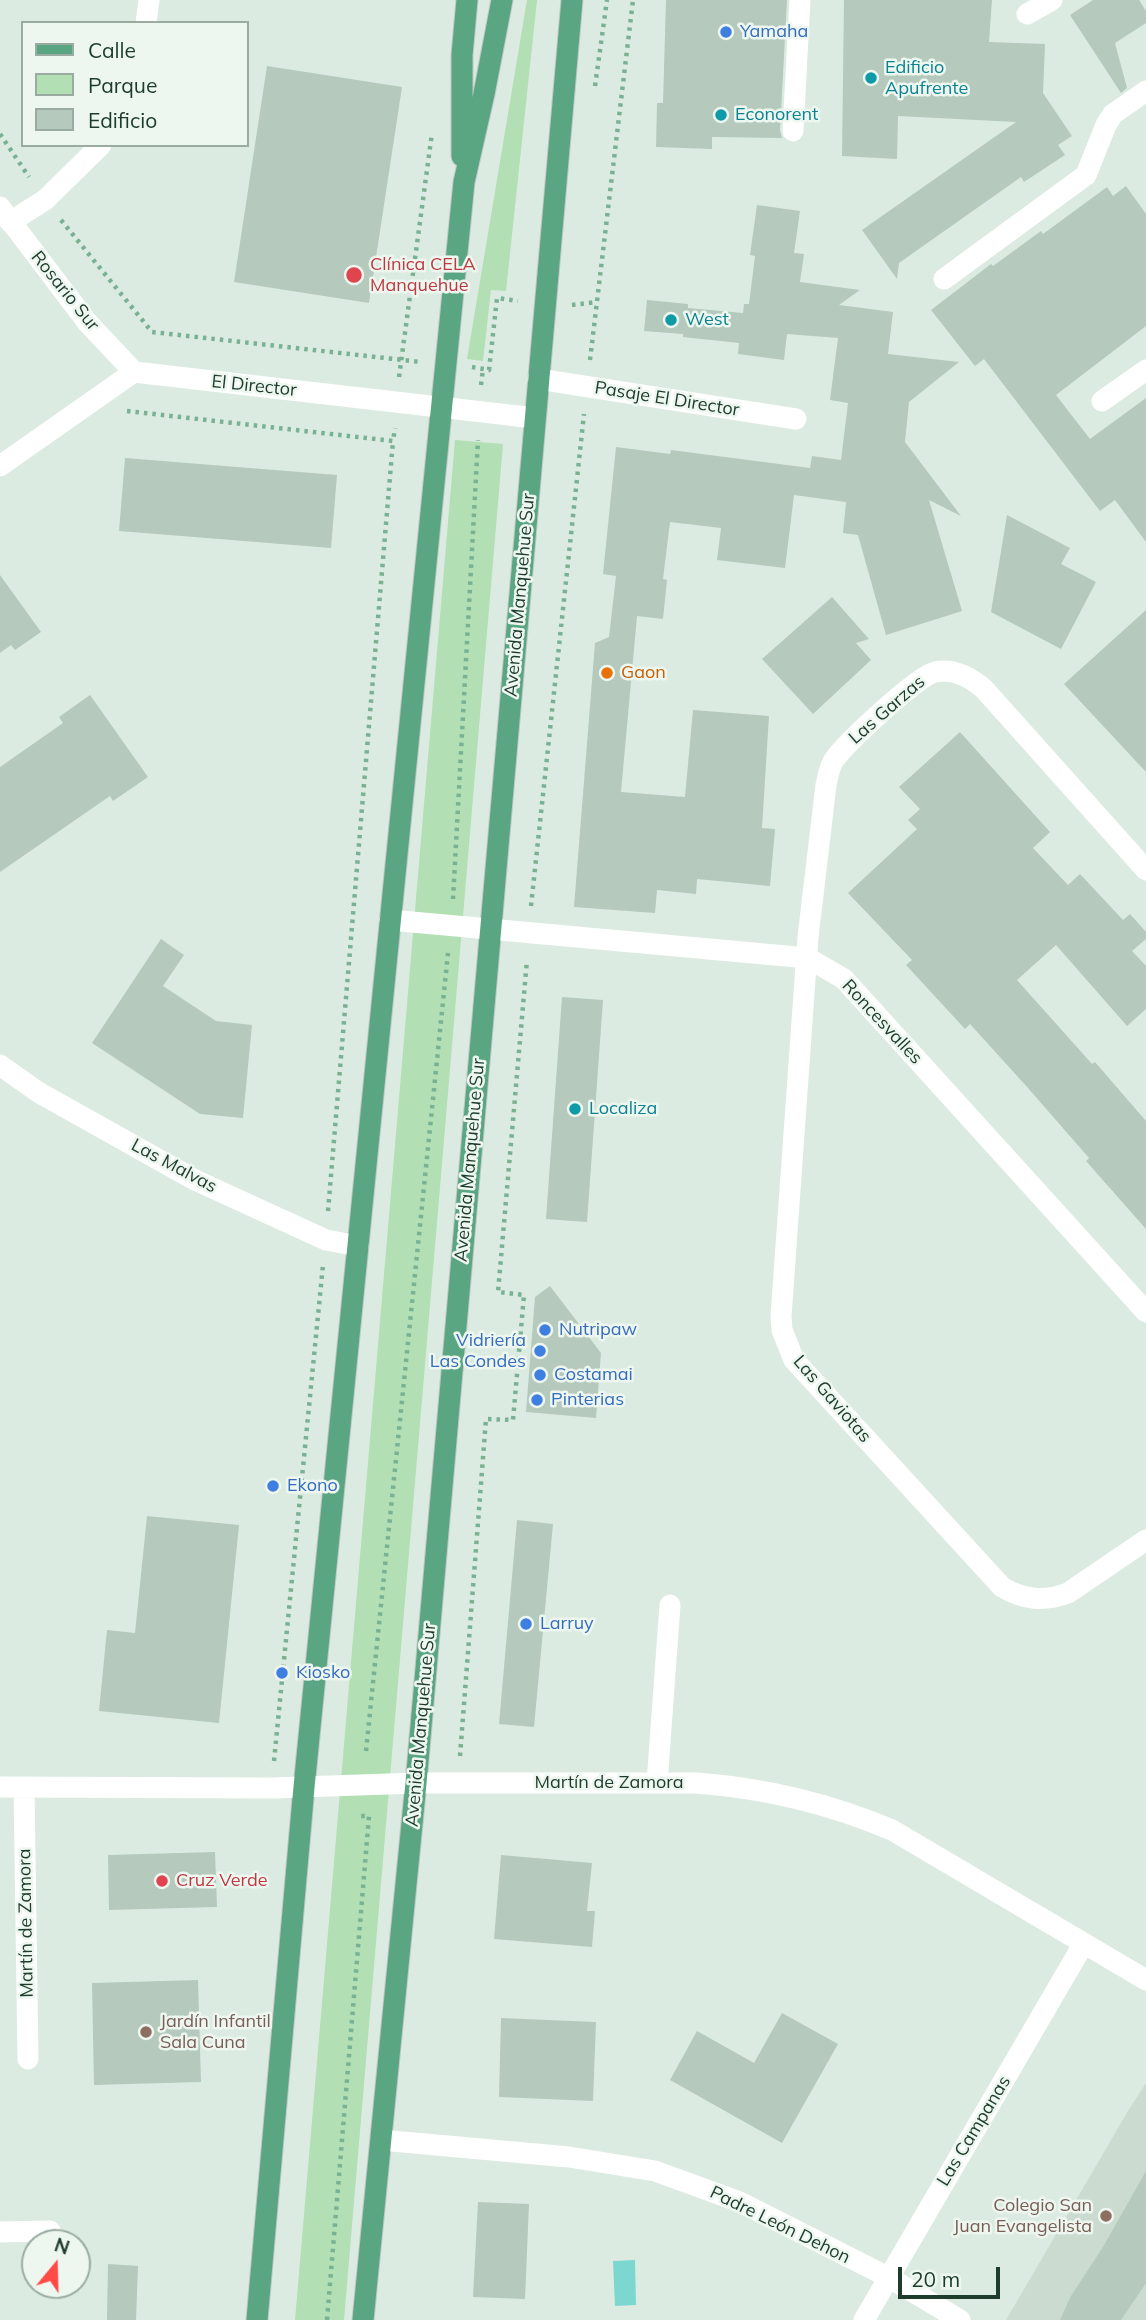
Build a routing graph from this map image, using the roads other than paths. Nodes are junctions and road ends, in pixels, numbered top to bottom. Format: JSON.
{"nodes":[{"id":1,"x":149,"y":0,"type":"edge"},
{"id":2,"x":467,"y":0,"type":"edge"},
{"id":3,"x":502,"y":0,"type":"edge"},
{"id":4,"x":572,"y":0,"type":"edge"},
{"id":5,"x":800,"y":0,"type":"edge"},
{"id":6,"x":1052,"y":0,"type":"edge"},
{"id":7,"x":1027,"y":14,"type":"dead end"},
{"id":8,"x":146,"y":21,"type":"edge"},
{"id":9,"x":1146,"y":91,"type":"edge"},
{"id":10,"x":793,"y":131,"type":"dead end"},
{"id":11,"x":100,"y":147,"type":"edge"},
{"id":12,"x":464,"y":182,"type":"junction"},
{"id":13,"x":5,"y":215,"type":"edge"},
{"id":14,"x":944,"y":279,"type":"dead end"},
{"id":15,"x":1146,"y":370,"type":"edge"},
{"id":16,"x":134,"y":372,"type":"junction"},
{"id":17,"x":538,"y":379,"type":"junction"},
{"id":18,"x":1102,"y":401,"type":"dead end"},
{"id":19,"x":442,"y":407,"type":"junction"},
{"id":20,"x":535,"y":418,"type":"junction"},
{"id":21,"x":796,"y":419,"type":"dead end"},
{"id":22,"x":0,"y":466,"type":"edge"},
{"id":23,"x":1146,"y":870,"type":"edge"},
{"id":24,"x":390,"y":920,"type":"junction"},
{"id":25,"x":491,"y":928,"type":"junction"},
{"id":26,"x":808,"y":958,"type":"junction"},
{"id":27,"x":0,"y":1065,"type":"edge"},
{"id":28,"x":358,"y":1246,"type":"junction"},
{"id":29,"x":1146,"y":1312,"type":"edge"},
{"id":30,"x":1146,"y":1540,"type":"edge"},
{"id":31,"x":670,"y":1605,"type":"dead end"},
{"id":32,"x":416,"y":1783,"type":"junction"},
{"id":33,"x":657,"y":1783,"type":"junction"},
{"id":34,"x":0,"y":1787,"type":"edge"},
{"id":35,"x":24,"y":1787,"type":"junction"},
{"id":36,"x":304,"y":1787,"type":"junction"},
{"id":37,"x":1084,"y":1943,"type":"junction"},
{"id":38,"x":1146,"y":1979,"type":"edge"},
{"id":39,"x":28,"y":2059,"type":"dead end"},
{"id":40,"x":381,"y":2140,"type":"junction"},
{"id":41,"x":0,"y":2232,"type":"edge"},
{"id":42,"x":21,"y":2232,"type":"edge"},
{"id":43,"x":888,"y":2277,"type":"junction"},
{"id":44,"x":257,"y":2320,"type":"edge"},
{"id":45,"x":363,"y":2320,"type":"edge"},
{"id":46,"x":864,"y":2320,"type":"edge"},
{"id":47,"x":960,"y":2320,"type":"edge"}],
"edges":[{"from":1,"to":8,"type":"street"},
{"from":2,"to":12,"type":"main road"},
{"from":3,"to":12,"type":"main road"},
{"from":4,"to":17,"type":"main road","name":"Avenida Manquehue Sur"},
{"from":5,"to":10,"type":"street"},
{"from":6,"to":7,"type":"street"},
{"from":9,"to":14,"type":"street"},
{"from":11,"to":13,"type":"street"},
{"from":12,"to":19,"type":"main road"},
{"from":13,"to":16,"type":"street","name":"Rosario Sur"},
{"from":15,"to":18,"type":"street"},
{"from":16,"to":19,"type":"street","name":"El Director"},
{"from":16,"to":22,"type":"street"},
{"from":17,"to":20,"type":"main road","name":"Avenida Manquehue Sur"},
{"from":17,"to":21,"type":"street","name":"Pasaje El Director"},
{"from":19,"to":20,"type":"street","name":"El Director"},
{"from":19,"to":24,"type":"main road"},
{"from":20,"to":25,"type":"main road","name":"Avenida Manquehue Sur"},
{"from":23,"to":26,"type":"street","name":"Las Garzas"},
{"from":24,"to":25,"type":"street","name":"Roncesvalles"},
{"from":24,"to":28,"type":"main road"},
{"from":25,"to":26,"type":"street","name":"Roncesvalles"},
{"from":25,"to":32,"type":"main road","name":"Avenida Manquehue Sur"},
{"from":26,"to":29,"type":"street","name":"Roncesvalles"},
{"from":26,"to":30,"type":"street","name":"Las Gaviotas"},
{"from":27,"to":28,"type":"street","name":"Las Malvas"},
{"from":28,"to":36,"type":"main road"},
{"from":31,"to":33,"type":"street"},
{"from":32,"to":33,"type":"street","name":"Martín de Zamora"},
{"from":32,"to":36,"type":"street","name":"Martín de Zamora"},
{"from":32,"to":40,"type":"main road","name":"Avenida Manquehue Sur"},
{"from":33,"to":37,"type":"street","name":"Martín de Zamora"},
{"from":34,"to":35,"type":"street","name":"Martín de Zamora"},
{"from":35,"to":36,"type":"street","name":"Martín de Zamora"},
{"from":35,"to":39,"type":"street","name":"Martín de Zamora"},
{"from":36,"to":44,"type":"main road"},
{"from":37,"to":38,"type":"street","name":"Martín de Zamora"},
{"from":37,"to":43,"type":"street","name":"Las Campanas"},
{"from":40,"to":43,"type":"street","name":"Padre León Dehon"},
{"from":40,"to":45,"type":"main road","name":"Avenida Manquehue Sur"},
{"from":41,"to":42,"type":"street"},
{"from":43,"to":46,"type":"street","name":"Las Campanas"},
{"from":43,"to":47,"type":"street","name":"Padre León Dehon"}]}
